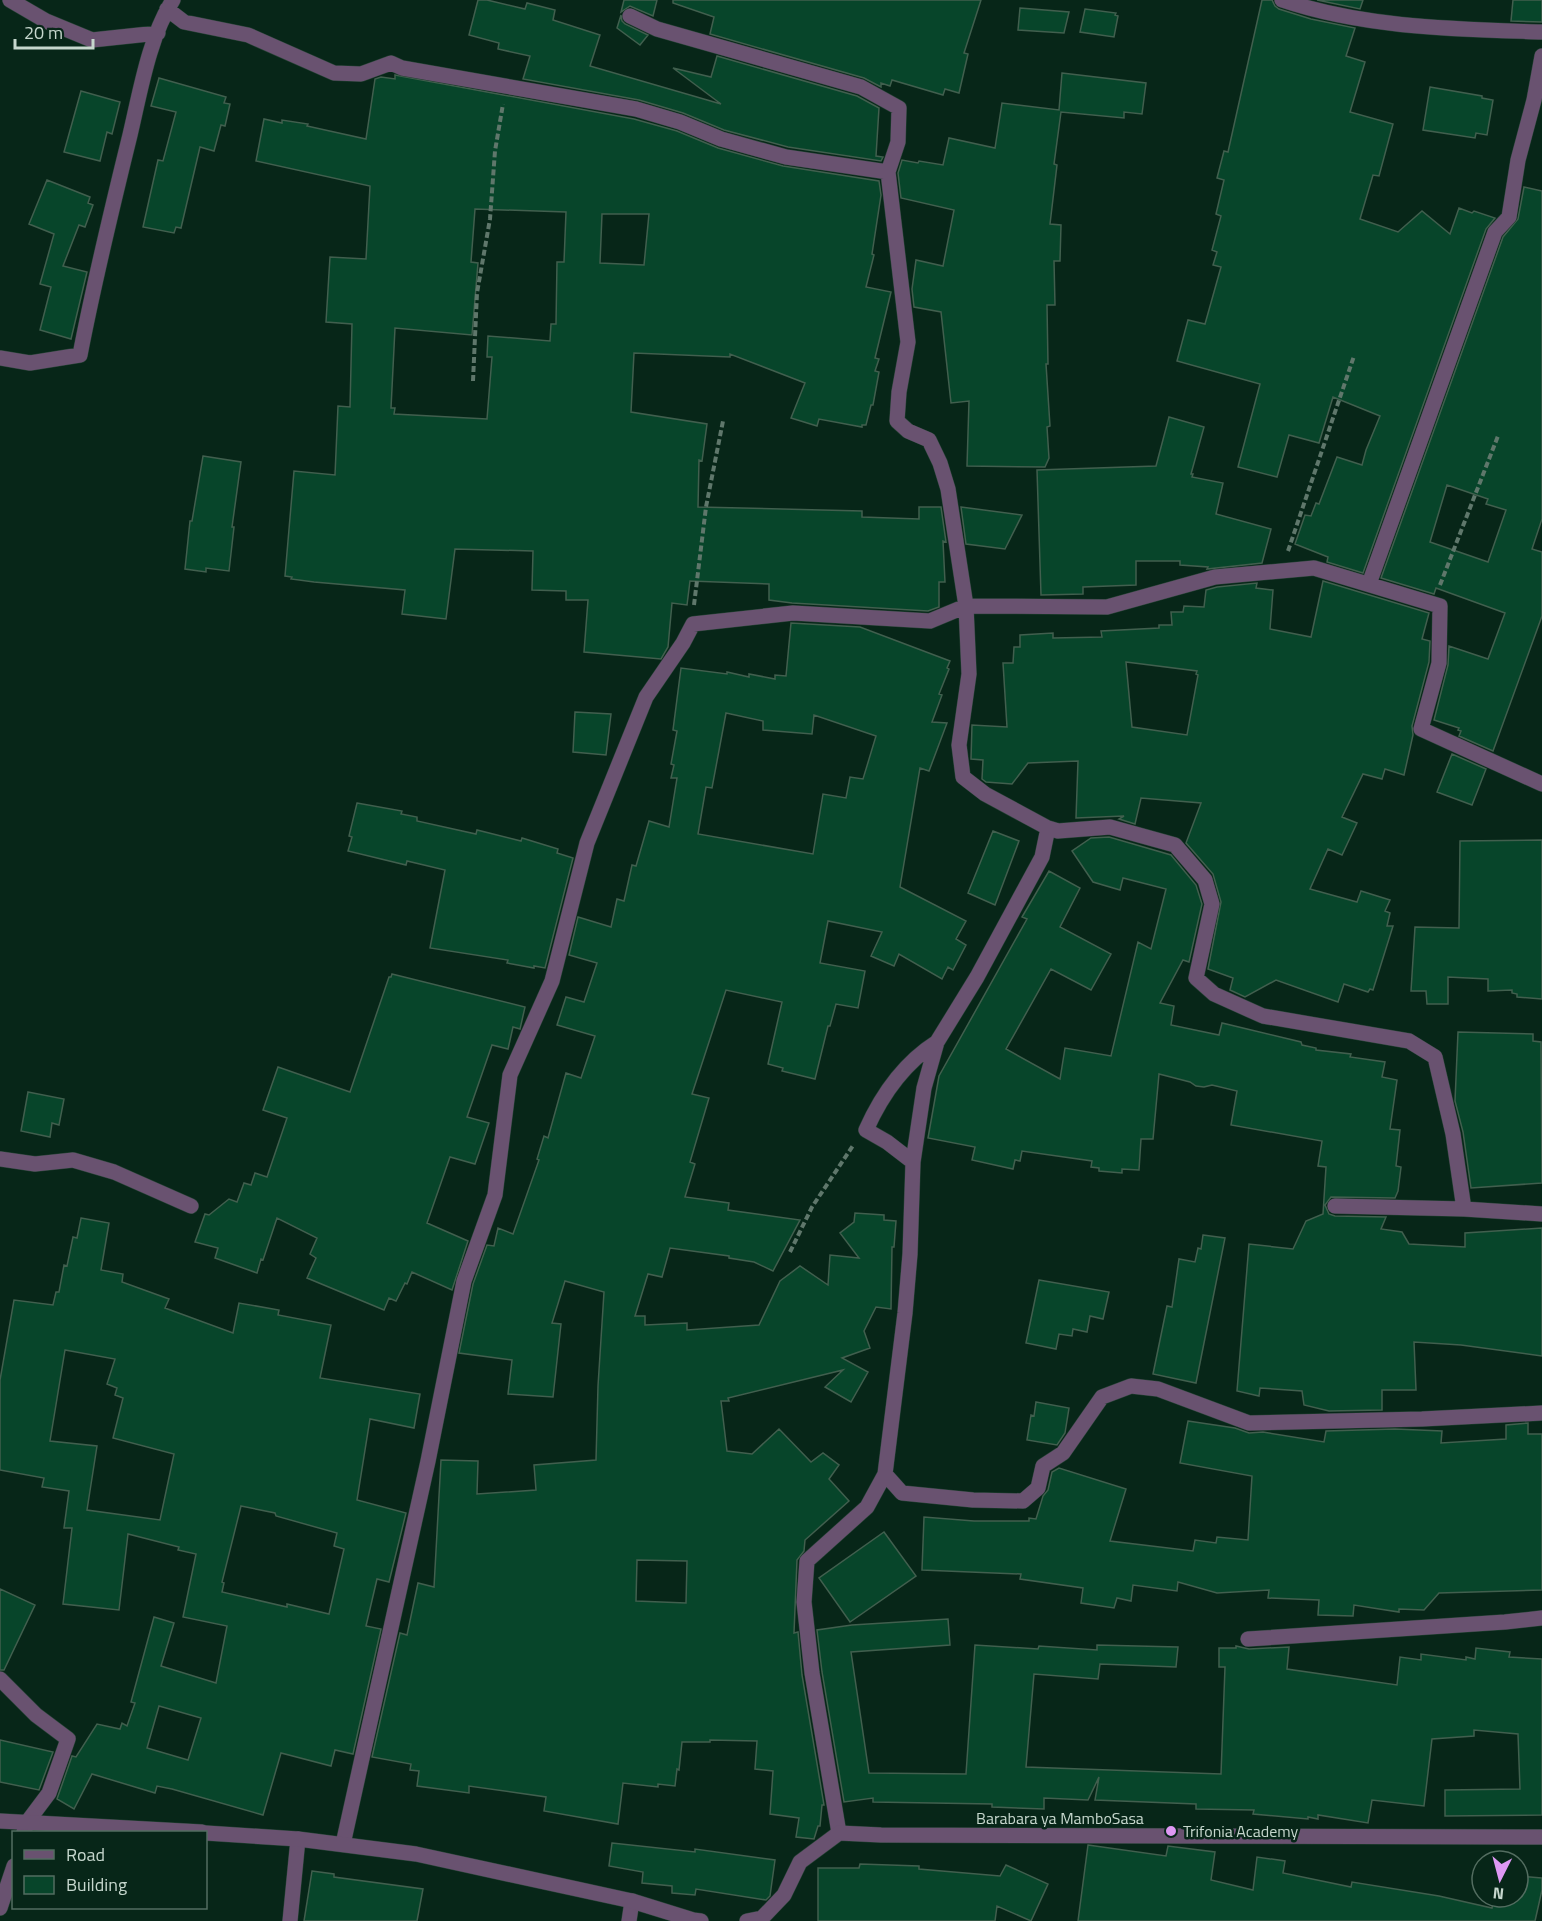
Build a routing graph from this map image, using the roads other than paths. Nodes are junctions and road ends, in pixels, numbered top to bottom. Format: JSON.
{"nodes":[{"id":1,"x":10,"y":0,"type":"edge"},
{"id":2,"x":1282,"y":0,"type":"edge"},
{"id":3,"x":170,"y":4,"type":"edge"},
{"id":4,"x":630,"y":16,"type":"dead end"},
{"id":5,"x":1542,"y":32,"type":"edge"},
{"id":6,"x":158,"y":33,"type":"junction"},
{"id":7,"x":1542,"y":56,"type":"edge"},
{"id":8,"x":888,"y":172,"type":"junction"},
{"id":9,"x":0,"y":357,"type":"edge"},
{"id":10,"x":1370,"y":584,"type":"junction"},
{"id":11,"x":966,"y":606,"type":"junction"},
{"id":12,"x":1542,"y":784,"type":"edge"},
{"id":13,"x":1048,"y":828,"type":"junction"},
{"id":14,"x":937,"y":1042,"type":"junction"},
{"id":15,"x":0,"y":1159,"type":"edge"},
{"id":16,"x":913,"y":1162,"type":"junction"},
{"id":17,"x":191,"y":1206,"type":"dead end"},
{"id":18,"x":1335,"y":1206,"type":"dead end"},
{"id":19,"x":1464,"y":1209,"type":"junction"},
{"id":20,"x":1542,"y":1214,"type":"edge"},
{"id":21,"x":1542,"y":1413,"type":"edge"},
{"id":22,"x":885,"y":1474,"type":"junction"},
{"id":23,"x":1542,"y":1618,"type":"edge"},
{"id":24,"x":1248,"y":1640,"type":"dead end"},
{"id":25,"x":0,"y":1679,"type":"edge"},
{"id":26,"x":0,"y":1821,"type":"edge"},
{"id":27,"x":26,"y":1827,"type":"edge"},
{"id":28,"x":145,"y":1831,"type":"edge"},
{"id":29,"x":207,"y":1833,"type":"edge"},
{"id":30,"x":838,"y":1833,"type":"junction"},
{"id":31,"x":1542,"y":1837,"type":"edge"},
{"id":32,"x":298,"y":1839,"type":"junction"},
{"id":33,"x":343,"y":1844,"type":"junction"},
{"id":34,"x":12,"y":1872,"type":"edge"},
{"id":35,"x":632,"y":1901,"type":"junction"},
{"id":36,"x":0,"y":1908,"type":"edge"},
{"id":37,"x":758,"y":1920,"type":"edge"},
{"id":38,"x":290,"y":1921,"type":"edge"},
{"id":39,"x":629,"y":1921,"type":"edge"},
{"id":40,"x":701,"y":1921,"type":"edge"}],
"edges":[{"from":1,"to":6,"type":"street"},
{"from":2,"to":5,"type":"street"},
{"from":3,"to":6,"type":"street"},
{"from":3,"to":8,"type":"street"},
{"from":4,"to":8,"type":"street"},
{"from":6,"to":9,"type":"street"},
{"from":7,"to":10,"type":"street"},
{"from":8,"to":11,"type":"street"},
{"from":10,"to":11,"type":"street"},
{"from":10,"to":12,"type":"street"},
{"from":11,"to":13,"type":"street"},
{"from":11,"to":33,"type":"street"},
{"from":13,"to":14,"type":"street"},
{"from":13,"to":19,"type":"street"},
{"from":14,"to":16,"type":"street"},
{"from":14,"to":16,"type":"street"},
{"from":15,"to":17,"type":"street"},
{"from":16,"to":22,"type":"street"},
{"from":18,"to":19,"type":"street"},
{"from":19,"to":20,"type":"street"},
{"from":21,"to":22,"type":"street"},
{"from":22,"to":30,"type":"street"},
{"from":23,"to":24,"type":"street"},
{"from":25,"to":27,"type":"street"},
{"from":26,"to":27,"type":"street"},
{"from":27,"to":28,"type":"street"},
{"from":29,"to":32,"type":"street"},
{"from":30,"to":31,"type":"street","name":"Barabara ya MamboSasa"},
{"from":30,"to":37,"type":"street"},
{"from":32,"to":33,"type":"street"},
{"from":32,"to":38,"type":"street"},
{"from":33,"to":35,"type":"street"},
{"from":34,"to":36,"type":"street"},
{"from":35,"to":39,"type":"street"},
{"from":35,"to":40,"type":"street"}]}
